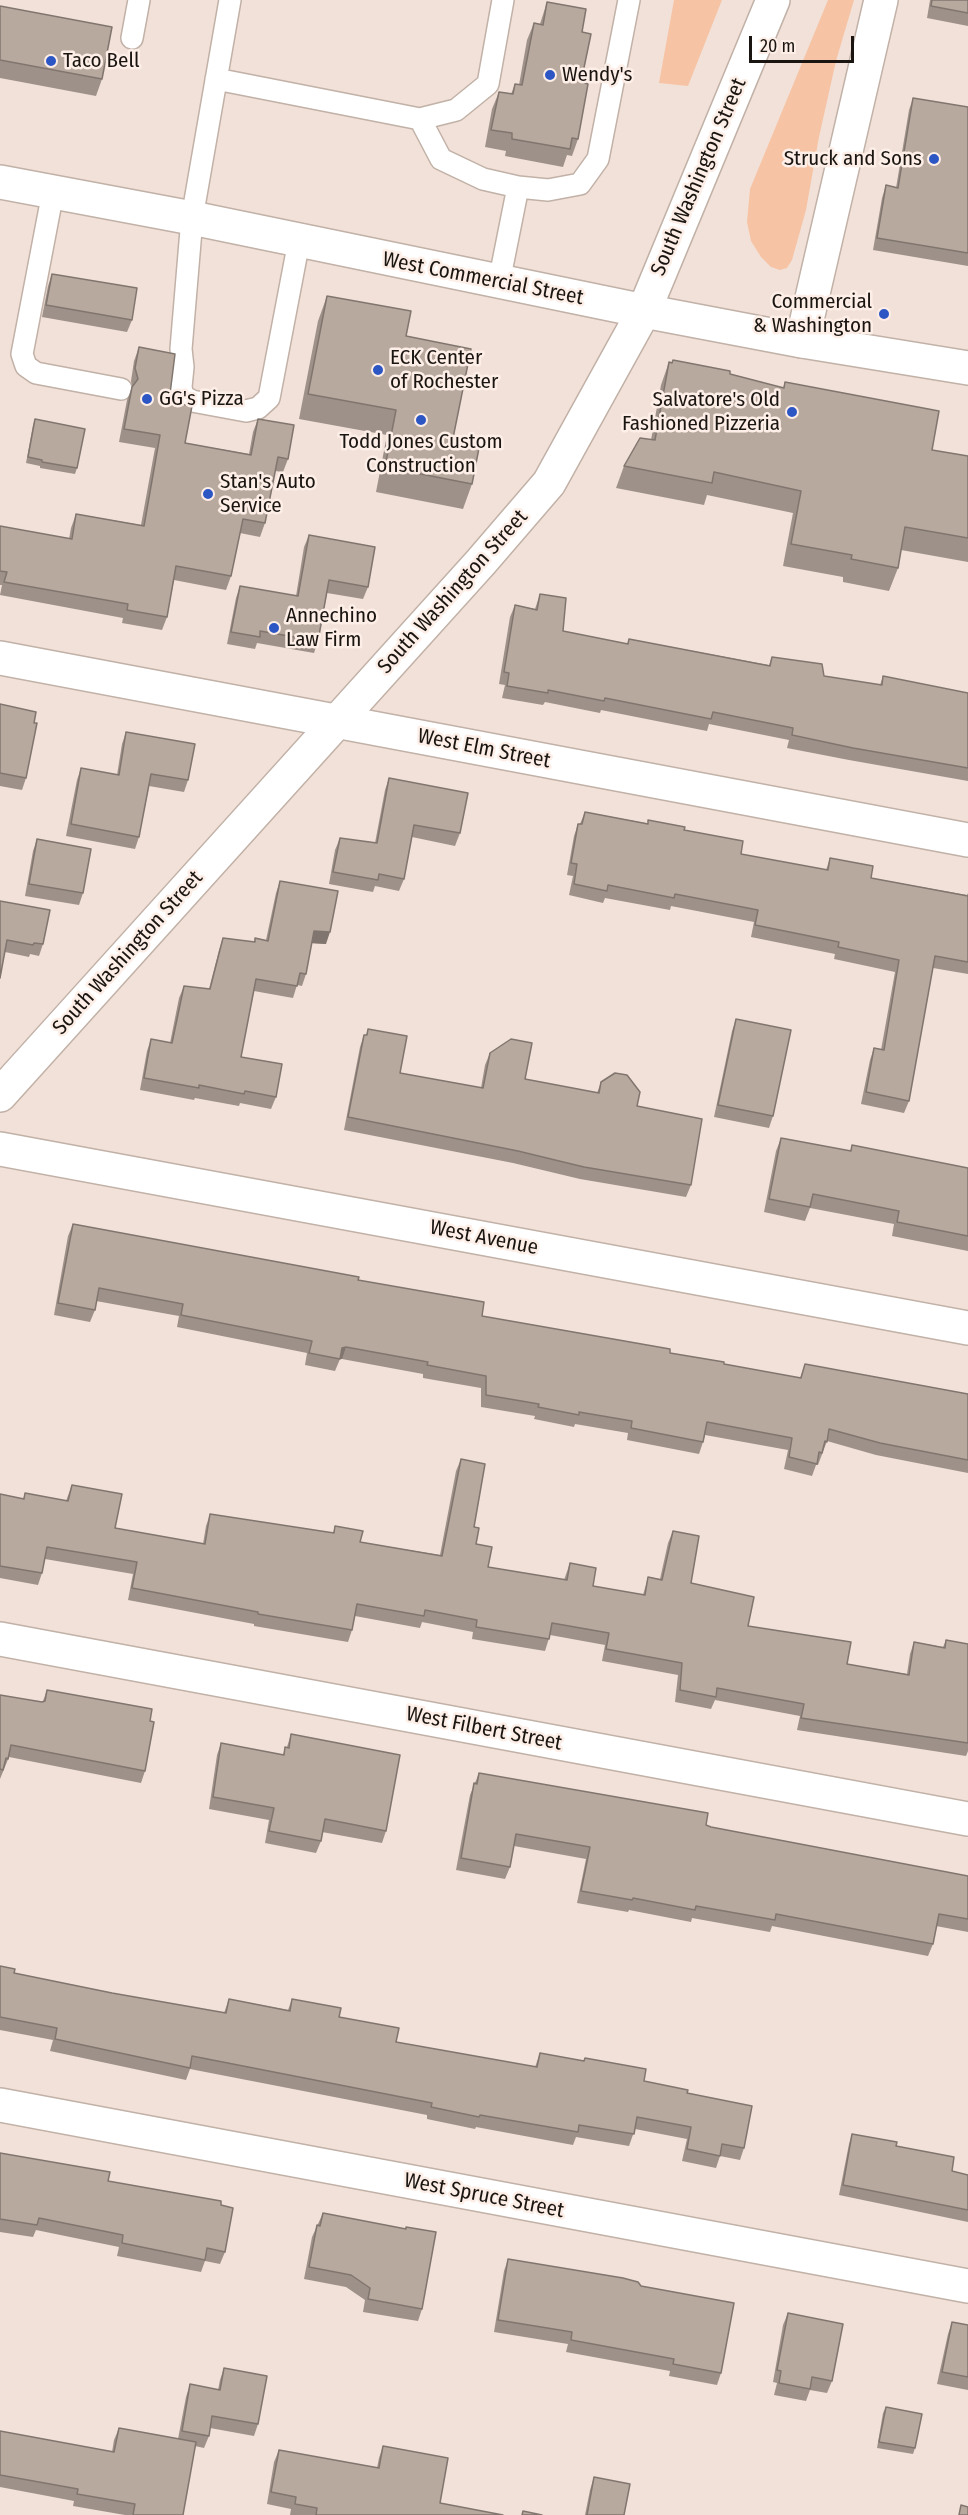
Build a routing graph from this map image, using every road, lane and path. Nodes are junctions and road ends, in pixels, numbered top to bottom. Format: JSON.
{"nodes":[{"id":1,"x":138,"y":0,"type":"edge"},
{"id":2,"x":230,"y":0,"type":"edge"},
{"id":3,"x":503,"y":0,"type":"edge"},
{"id":4,"x":629,"y":0,"type":"edge"},
{"id":5,"x":773,"y":0,"type":"edge"},
{"id":6,"x":881,"y":0,"type":"edge"},
{"id":7,"x":132,"y":38,"type":"dead end"},
{"id":8,"x":216,"y":79,"type":"junction"},
{"id":9,"x":420,"y":119,"type":"junction"},
{"id":10,"x":0,"y":182,"type":"edge"},
{"id":11,"x":518,"y":187,"type":"junction"},
{"id":12,"x":53,"y":192,"type":"junction"},
{"id":13,"x":192,"y":218,"type":"junction"},
{"id":14,"x":299,"y":241,"type":"junction"},
{"id":15,"x":499,"y":282,"type":"junction"},
{"id":16,"x":644,"y":311,"type":"junction"},
{"id":17,"x":802,"y":341,"type":"junction"},
{"id":18,"x":968,"y":368,"type":"edge"},
{"id":19,"x":121,"y":389,"type":"dead end"},
{"id":20,"x":0,"y":658,"type":"edge"},
{"id":21,"x":337,"y":722,"type":"junction"},
{"id":22,"x":968,"y":840,"type":"edge"},
{"id":23,"x":0,"y":1095,"type":"edge"},
{"id":24,"x":0,"y":1149,"type":"edge"},
{"id":25,"x":968,"y":1328,"type":"edge"},
{"id":26,"x":0,"y":1639,"type":"edge"},
{"id":27,"x":968,"y":1819,"type":"edge"},
{"id":28,"x":0,"y":2105,"type":"edge"},
{"id":29,"x":968,"y":2286,"type":"edge"}],
"edges":[{"from":1,"to":7,"type":"lane"},
{"from":2,"to":8,"type":"lane"},
{"from":3,"to":9,"type":"lane"},
{"from":4,"to":11,"type":"lane"},
{"from":5,"to":16,"type":"street","name":"South Washington Street"},
{"from":6,"to":17,"type":"street"},
{"from":8,"to":9,"type":"lane"},
{"from":8,"to":13,"type":"lane"},
{"from":9,"to":11,"type":"lane"},
{"from":10,"to":12,"type":"street","name":"West Commercial Street"},
{"from":11,"to":15,"type":"lane"},
{"from":12,"to":13,"type":"street","name":"West Commercial Street"},
{"from":12,"to":19,"type":"lane"},
{"from":13,"to":14,"type":"street","name":"West Commercial Street"},
{"from":13,"to":14,"type":"lane"},
{"from":14,"to":15,"type":"street","name":"West Commercial Street"},
{"from":15,"to":16,"type":"street","name":"West Commercial Street"},
{"from":16,"to":17,"type":"street","name":"West Commercial Street"},
{"from":16,"to":21,"type":"street","name":"South Washington Street"},
{"from":17,"to":18,"type":"street","name":"West Commercial Street"},
{"from":20,"to":21,"type":"street","name":"West Elm Street"},
{"from":21,"to":22,"type":"street","name":"West Elm Street"},
{"from":21,"to":23,"type":"street","name":"South Washington Street"},
{"from":24,"to":25,"type":"street","name":"West Avenue"},
{"from":26,"to":27,"type":"street","name":"West Filbert Street"},
{"from":28,"to":29,"type":"street","name":"West Spruce Street"}]}
